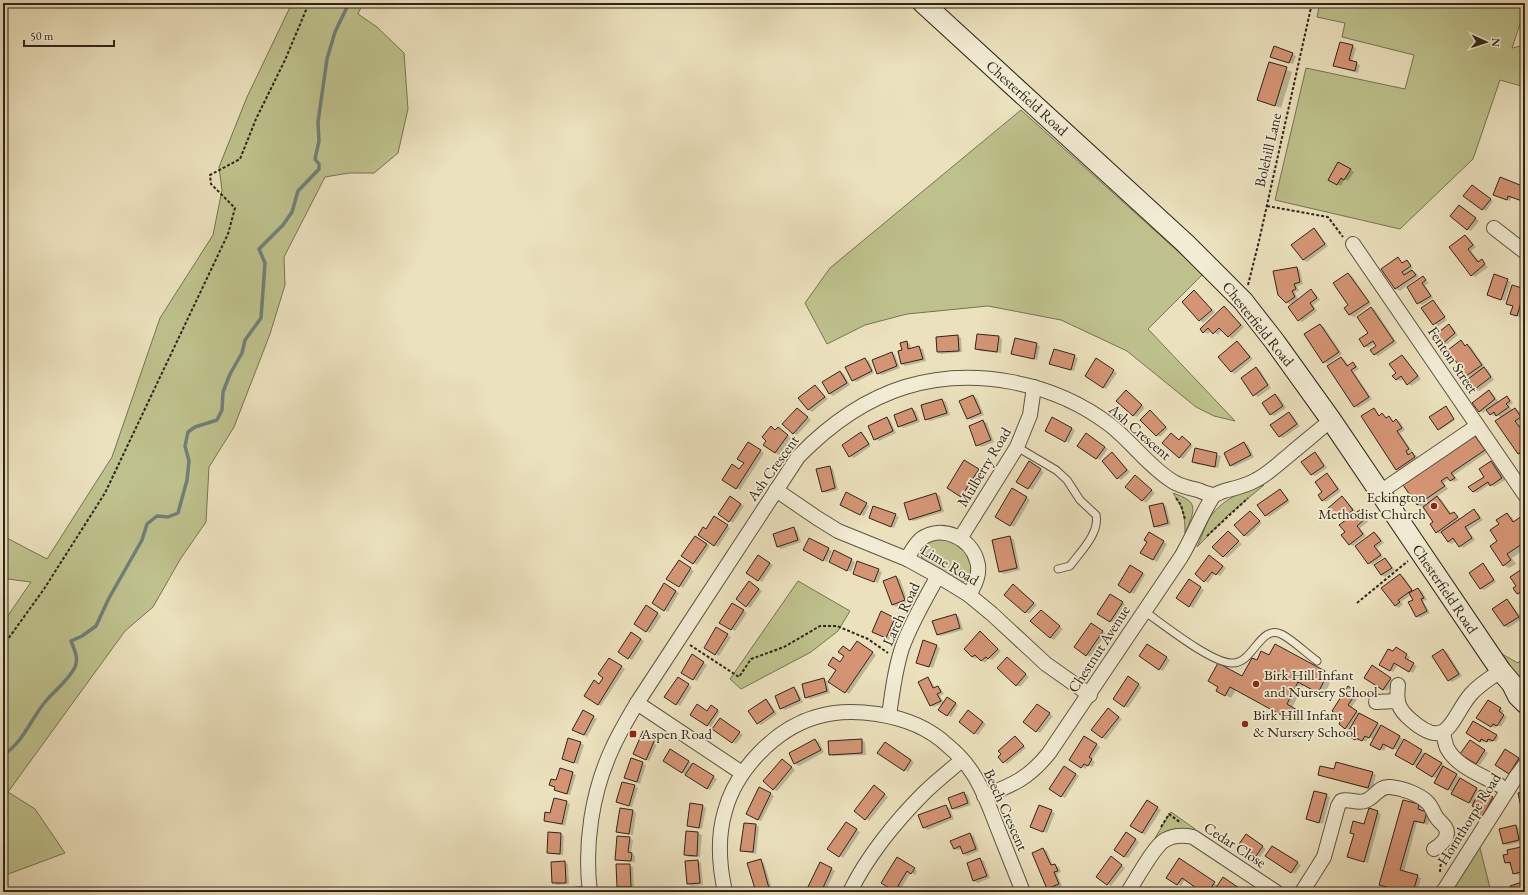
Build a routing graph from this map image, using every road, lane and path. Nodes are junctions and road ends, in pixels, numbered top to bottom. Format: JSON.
{"nodes":[{"id":1,"x":309,"y":3,"type":"edge"},
{"id":2,"x":923,"y":3,"type":"edge"},
{"id":3,"x":1312,"y":3,"type":"edge"},
{"id":4,"x":1267,"y":206,"type":"junction"},
{"id":5,"x":1494,"y":228,"type":"dead end"},
{"id":6,"x":1352,"y":244,"type":"joint"},
{"id":7,"x":1525,"y":252,"type":"edge"},
{"id":8,"x":1243,"y":301,"type":"junction"},
{"id":9,"x":1034,"y":387,"type":"junction"},
{"id":10,"x":1331,"y":420,"type":"junction"},
{"id":11,"x":1478,"y":426,"type":"junction"},
{"id":12,"x":1017,"y":447,"type":"junction"},
{"id":13,"x":1172,"y":481,"type":"junction"},
{"id":14,"x":776,"y":490,"type":"junction"},
{"id":15,"x":1380,"y":492,"type":"junction"},
{"id":16,"x":1214,"y":495,"type":"junction"},
{"id":17,"x":1252,"y":495,"type":"dead end"},
{"id":18,"x":1525,"y":495,"type":"edge"},
{"id":19,"x":1185,"y":520,"type":"dead end"},
{"id":20,"x":961,"y":537,"type":"junction"},
{"id":21,"x":1206,"y":538,"type":"dead end"},
{"id":22,"x":1420,"y":552,"type":"junction"},
{"id":23,"x":907,"y":559,"type":"junction"},
{"id":24,"x":1058,"y":569,"type":"dead end"},
{"id":25,"x":938,"y":576,"type":"junction"},
{"id":26,"x":969,"y":595,"type":"junction"},
{"id":27,"x":1357,"y":603,"type":"dead end"},
{"id":28,"x":1144,"y":611,"type":"junction"},
{"id":29,"x":680,"y":638,"type":"junction"},
{"id":30,"x":3,"y":646,"type":"edge"},
{"id":31,"x":899,"y":661,"type":"junction"},
{"id":32,"x":1317,"y":661,"type":"dead end"},
{"id":33,"x":1513,"y":681,"type":"edge"},
{"id":34,"x":1398,"y":685,"type":"dead end"},
{"id":35,"x":1090,"y":694,"type":"junction"},
{"id":36,"x":1397,"y":701,"type":"junction"},
{"id":37,"x":1376,"y":702,"type":"dead end"},
{"id":38,"x":1525,"y":703,"type":"edge"},
{"id":39,"x":637,"y":704,"type":"junction"},
{"id":40,"x":889,"y":716,"type":"junction"},
{"id":41,"x":1443,"y":732,"type":"junction"},
{"id":42,"x":962,"y":760,"type":"junction"},
{"id":43,"x":1525,"y":765,"type":"edge"},
{"id":44,"x":742,"y":773,"type":"junction"},
{"id":45,"x":1499,"y":784,"type":"dead end"},
{"id":46,"x":984,"y":796,"type":"junction"},
{"id":47,"x":1437,"y":847,"type":"joint"},
{"id":48,"x":1446,"y":888,"type":"edge"},
{"id":49,"x":590,"y":891,"type":"edge"},
{"id":50,"x":566,"y":892,"type":"edge"},
{"id":51,"x":725,"y":892,"type":"edge"},
{"id":52,"x":850,"y":892,"type":"edge"},
{"id":53,"x":1023,"y":892,"type":"edge"},
{"id":54,"x":1128,"y":892,"type":"edge"},
{"id":55,"x":1276,"y":892,"type":"edge"},
{"id":56,"x":1302,"y":892,"type":"edge"}],
"edges":[{"from":1,"to":30,"type":"path"},
{"from":2,"to":8,"type":"main road","name":"Chesterfield Road"},
{"from":3,"to":4,"type":"path","name":"Bolehill Lane"},
{"from":4,"to":6,"type":"path"},
{"from":4,"to":8,"type":"path","name":"Bolehill Lane"},
{"from":5,"to":7,"type":"street"},
{"from":6,"to":11,"type":"street","name":"Fenton Street"},
{"from":8,"to":10,"type":"main road","name":"Chesterfield Road"},
{"from":9,"to":12,"type":"street","name":"Mulberry Road"},
{"from":9,"to":13,"type":"street","name":"Ash Crescent"},
{"from":9,"to":14,"type":"street","name":"Ash Crescent"},
{"from":10,"to":15,"type":"main road","name":"Chesterfield Road"},
{"from":10,"to":16,"type":"street"},
{"from":11,"to":15,"type":"street"},
{"from":11,"to":18,"type":"street","name":"Fenton Street"},
{"from":12,"to":20,"type":"street","name":"Mulberry Road"},
{"from":12,"to":24,"type":"lane"},
{"from":13,"to":16,"type":"street","name":"Ash Crescent"},
{"from":13,"to":19,"type":"path"},
{"from":14,"to":23,"type":"street","name":"Lime Road"},
{"from":14,"to":29,"type":"street","name":"Ash Crescent"},
{"from":15,"to":22,"type":"main road","name":"Chesterfield Road"},
{"from":16,"to":28,"type":"street","name":"Chestnut Avenue"},
{"from":17,"to":21,"type":"path"},
{"from":20,"to":23,"type":"street"},
{"from":20,"to":26,"type":"street"},
{"from":22,"to":27,"type":"path"},
{"from":22,"to":33,"type":"main road","name":"Chesterfield Road"},
{"from":23,"to":25,"type":"street","name":"Lime Road"},
{"from":25,"to":26,"type":"street","name":"Lime Road"},
{"from":25,"to":31,"type":"street","name":"Larch Road"},
{"from":26,"to":35,"type":"street","name":"Lime Road"},
{"from":28,"to":32,"type":"lane"},
{"from":28,"to":35,"type":"street","name":"Chestnut Avenue"},
{"from":29,"to":31,"type":"path"},
{"from":29,"to":39,"type":"street","name":"Ash Crescent"},
{"from":31,"to":40,"type":"street","name":"Larch Road"},
{"from":33,"to":38,"type":"main road","name":"Chesterfield Road"},
{"from":33,"to":41,"type":"street"},
{"from":34,"to":36,"type":"street"},
{"from":35,"to":46,"type":"street","name":"Chestnut Avenue"},
{"from":36,"to":37,"type":"street"},
{"from":36,"to":41,"type":"street"},
{"from":39,"to":44,"type":"street"},
{"from":39,"to":49,"type":"street","name":"Ash Crescent"},
{"from":40,"to":42,"type":"street","name":"Beech Crescent"},
{"from":40,"to":44,"type":"street","name":"Beech Crescent"},
{"from":41,"to":45,"type":"street"},
{"from":42,"to":46,"type":"street","name":"Beech Crescent"},
{"from":42,"to":52,"type":"street"},
{"from":43,"to":48,"type":"street","name":"Hornthorpe Road"},
{"from":44,"to":51,"type":"street","name":"Beech Crescent"},
{"from":46,"to":53,"type":"street","name":"Beech Crescent"},
{"from":47,"to":48,"type":"path"},
{"from":47,"to":56,"type":"street"},
{"from":49,"to":50,"type":"lane"},
{"from":54,"to":55,"type":"street","name":"Cedar Close"}]}
